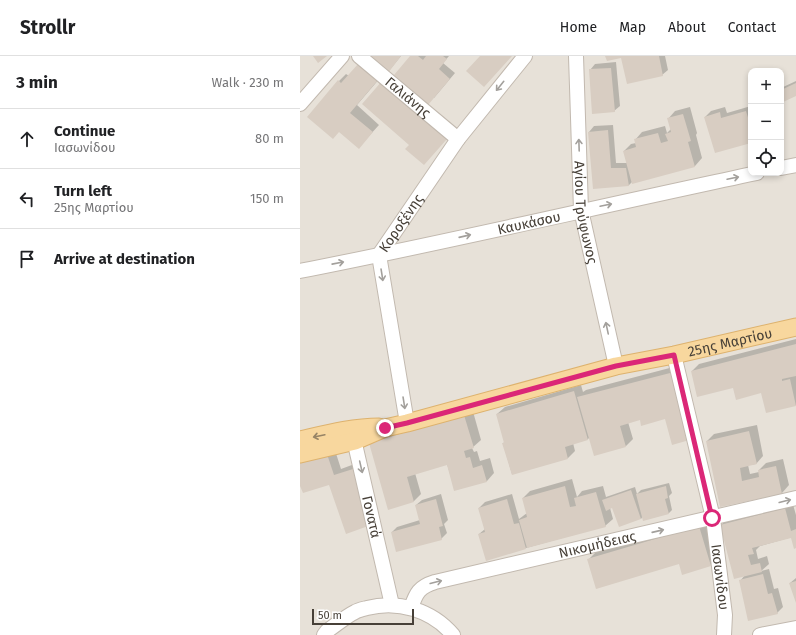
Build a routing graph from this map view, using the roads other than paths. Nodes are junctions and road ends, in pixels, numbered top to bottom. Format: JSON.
{"nodes":[{"id":1,"x":342,"y":56,"type":"edge"},
{"id":2,"x":359,"y":56,"type":"edge"},
{"id":3,"x":524,"y":56,"type":"edge"},
{"id":4,"x":576,"y":56,"type":"edge"},
{"id":5,"x":300,"y":104,"type":"edge"},
{"id":6,"x":458,"y":139,"type":"junction"},
{"id":7,"x":796,"y":165,"type":"edge"},
{"id":8,"x":784,"y":167,"type":"edge"},
{"id":9,"x":748,"y":175,"type":"edge"},
{"id":10,"x":581,"y":210,"type":"junction"},
{"id":11,"x":379,"y":255,"type":"junction"},
{"id":12,"x":300,"y":271,"type":"edge"},
{"id":13,"x":796,"y":327,"type":"edge"},
{"id":14,"x":674,"y":355,"type":"junction"},
{"id":15,"x":616,"y":366,"type":"junction"},
{"id":16,"x":407,"y":423,"type":"junction"},
{"id":17,"x":353,"y":435,"type":"junction"},
{"id":18,"x":300,"y":440,"type":"edge"},
{"id":19,"x":300,"y":454,"type":"edge"},
{"id":20,"x":796,"y":498,"type":"edge"},
{"id":21,"x":712,"y":518,"type":"junction"},
{"id":22,"x":392,"y":605,"type":"junction"},
{"id":23,"x":411,"y":608,"type":"junction"},
{"id":24,"x":796,"y":628,"type":"edge"},
{"id":25,"x":324,"y":635,"type":"edge"},
{"id":26,"x":454,"y":635,"type":"edge"},
{"id":27,"x":724,"y":635,"type":"edge"},
{"id":28,"x":760,"y":635,"type":"edge"}],
"edges":[{"from":1,"to":5,"type":"street"},
{"from":2,"to":6,"type":"street","name":"Γαλιάνης"},
{"from":3,"to":6,"type":"street","name":"Κοροξένης","one_way":true},
{"from":10,"to":4,"type":"street","name":"Αγίου Τρύφωνος","one_way":true},
{"from":6,"to":11,"type":"street","name":"Κοροξένης"},
{"from":7,"to":8,"type":"street"},
{"from":10,"to":9,"type":"street","name":"Καυκάσου","one_way":true},
{"from":11,"to":10,"type":"street","name":"Καυκάσου","one_way":true},
{"from":15,"to":10,"type":"street","name":"Αγίου Τρύφωνος","one_way":true},
{"from":12,"to":11,"type":"street","name":"Καυκάσου","one_way":true},
{"from":11,"to":16,"type":"street","name":"Κοροξένης","one_way":true},
{"from":13,"to":14,"type":"main road","name":"25ης Μαρτίου"},
{"from":14,"to":15,"type":"main road","name":"25ης Μαρτίου"},
{"from":14,"to":21,"type":"street","name":"Ιασωνίδου"},
{"from":15,"to":16,"type":"main road","name":"25ης Μαρτίου"},
{"from":16,"to":17,"type":"main road","name":"25ης Μαρτίου"},
{"from":17,"to":18,"type":"main road","name":"25ης Μαρτίου","one_way":true},
{"from":17,"to":19,"type":"main road","name":"25ης Μαρτίου"},
{"from":17,"to":22,"type":"street","name":"Γονατά","one_way":true},
{"from":21,"to":20,"type":"street","name":"Νικομήδειας","one_way":true},
{"from":23,"to":21,"type":"street","name":"Νικομήδειας","one_way":true},
{"from":21,"to":27,"type":"street","name":"Ιασωνίδου"},
{"from":22,"to":23,"type":"street"},
{"from":22,"to":25,"type":"street"},
{"from":23,"to":26,"type":"street"},
{"from":24,"to":28,"type":"street"}]}
